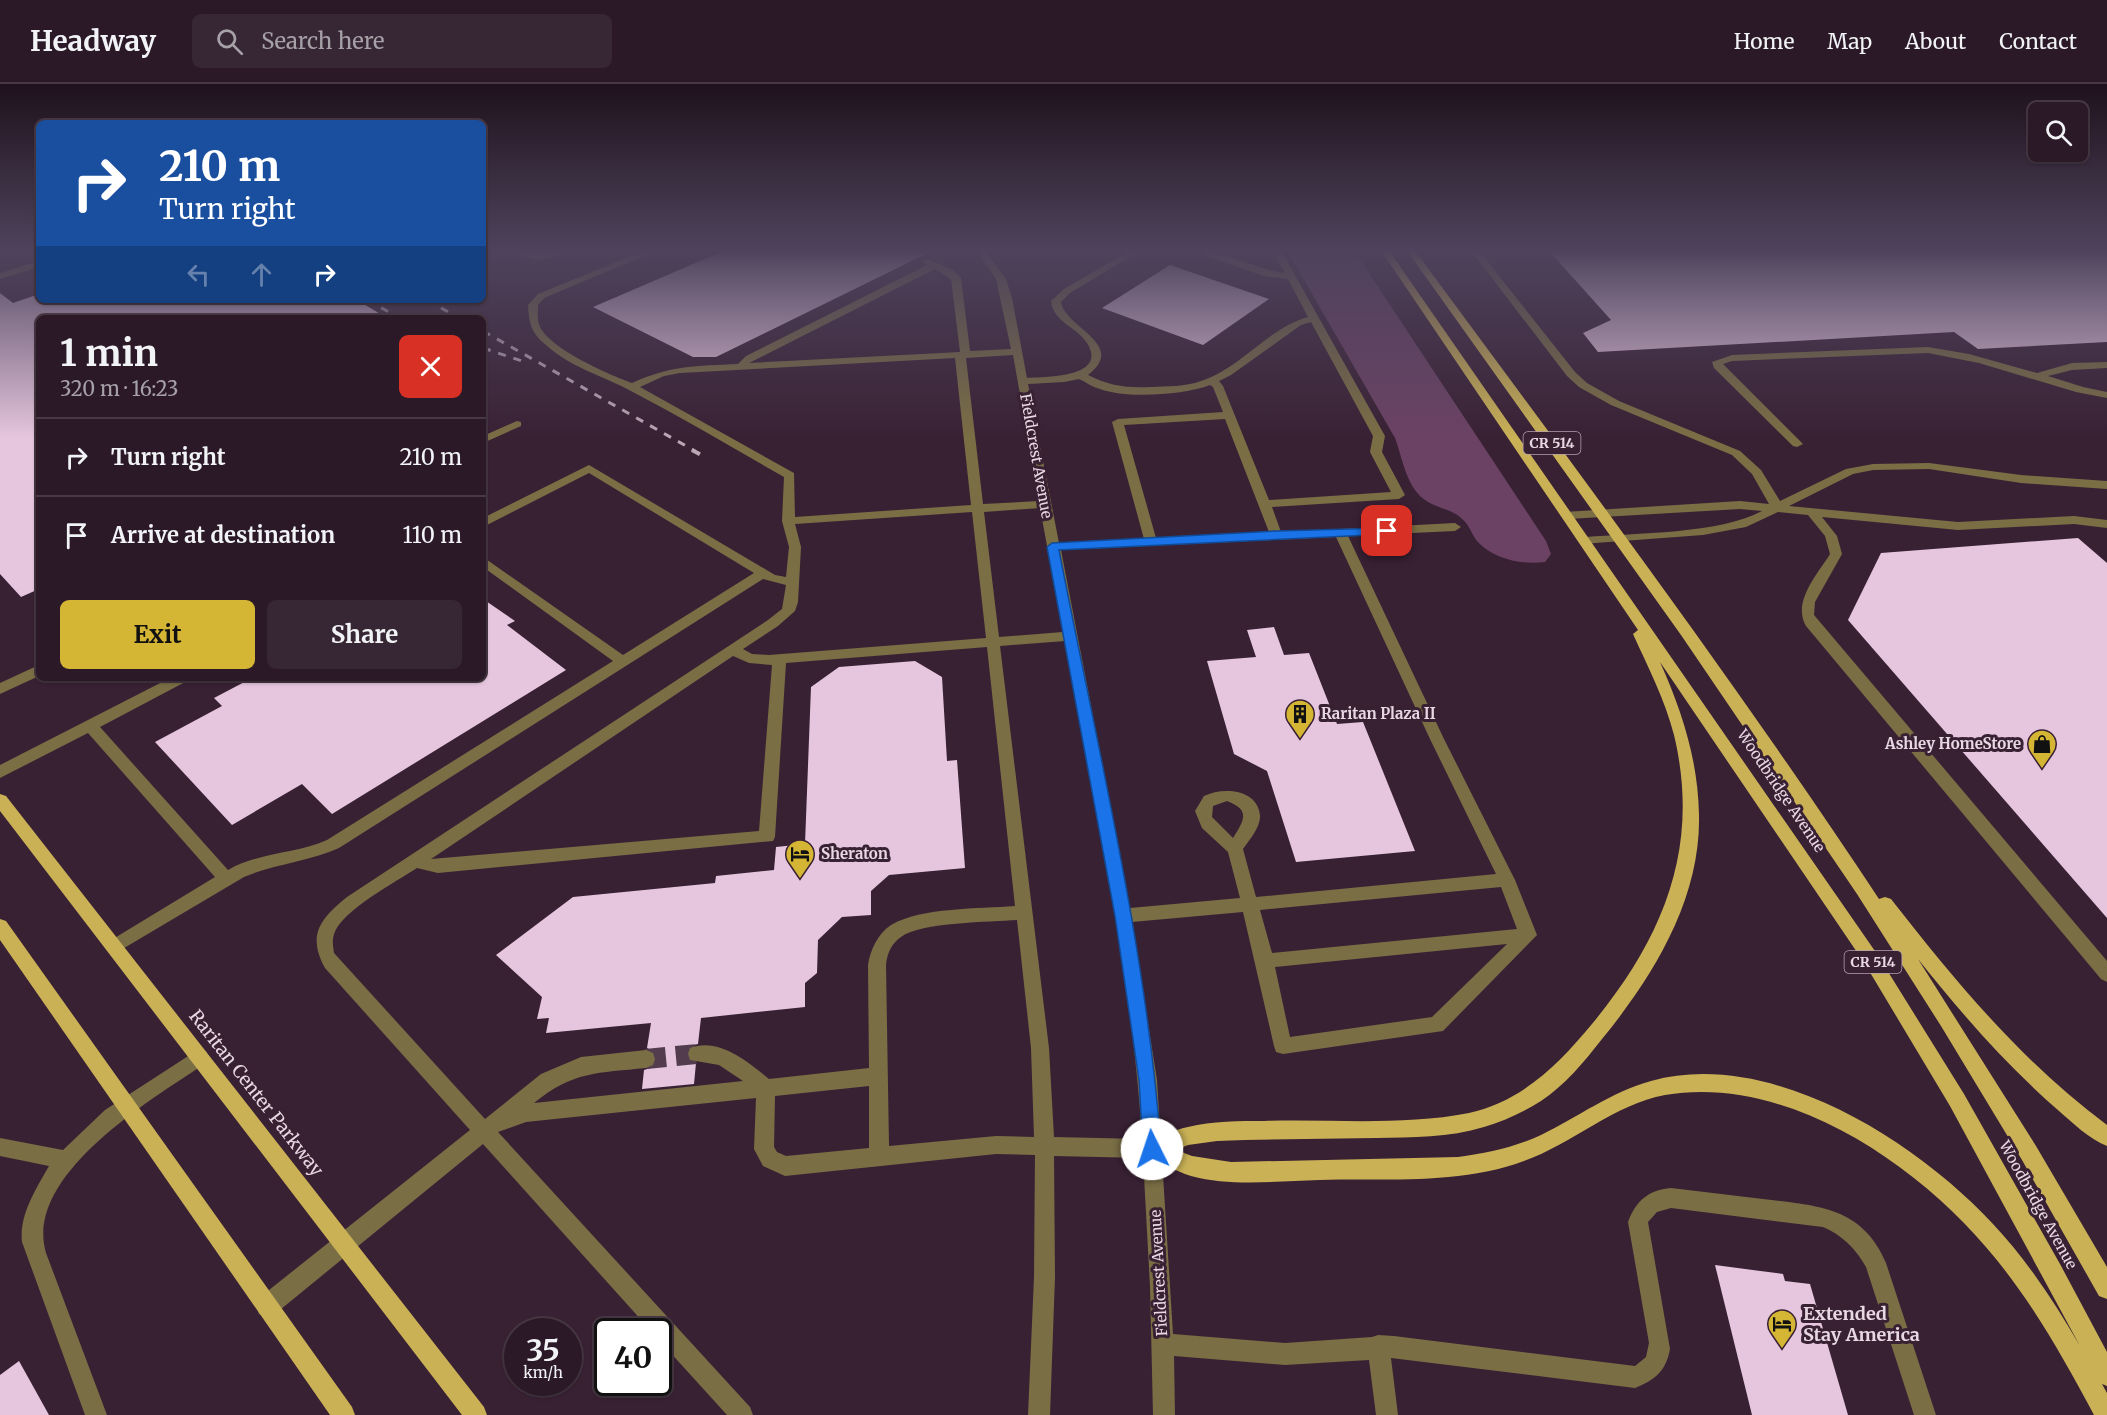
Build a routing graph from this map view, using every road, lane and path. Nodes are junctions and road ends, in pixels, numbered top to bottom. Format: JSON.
{"nodes":[{"id":1,"x":533,"y":314,"type":"edge"},
{"id":2,"x":837,"y":314,"type":"edge"},
{"id":3,"x":959,"y":314,"type":"edge"},
{"id":4,"x":1010,"y":314,"type":"edge"},
{"id":5,"x":1059,"y":314,"type":"edge"},
{"id":6,"x":1312,"y":314,"type":"edge"},
{"id":7,"x":1429,"y":314,"type":"edge"},
{"id":8,"x":1458,"y":314,"type":"edge"},
{"id":9,"x":1524,"y":314,"type":"edge"},
{"id":10,"x":1314,"y":318,"type":"junction"},
{"id":11,"x":1017,"y":352,"type":"junction"},
{"id":12,"x":963,"y":355,"type":"junction"},
{"id":13,"x":2107,"y":365,"type":"edge"},
{"id":14,"x":742,"y":367,"type":"junction"},
{"id":15,"x":1081,"y":376,"type":"junction"},
{"id":16,"x":2039,"y":376,"type":"junction"},
{"id":17,"x":1022,"y":381,"type":"junction"},
{"id":18,"x":1212,"y":381,"type":"junction"},
{"id":19,"x":632,"y":387,"type":"junction"},
{"id":20,"x":2107,"y":395,"type":"edge"},
{"id":21,"x":1229,"y":415,"type":"junction"},
{"id":22,"x":517,"y":424,"type":"dead end"},
{"id":23,"x":486,"y":439,"type":"edge"},
{"id":24,"x":1797,"y":444,"type":"dead end"},
{"id":25,"x":2107,"y":485,"type":"edge"},
{"id":26,"x":1045,"y":504,"type":"junction"},
{"id":27,"x":1265,"y":504,"type":"junction"},
{"id":28,"x":1777,"y":507,"type":"junction"},
{"id":29,"x":978,"y":508,"type":"junction"},
{"id":30,"x":1810,"y":510,"type":"junction"},
{"id":31,"x":1601,"y":513,"type":"junction"},
{"id":32,"x":1568,"y":515,"type":"junction"},
{"id":33,"x":486,"y":521,"type":"edge"},
{"id":34,"x":788,"y":521,"type":"junction"},
{"id":35,"x":2107,"y":524,"type":"edge"},
{"id":36,"x":1455,"y":527,"type":"dead end"},
{"id":37,"x":1276,"y":534,"type":"junction"},
{"id":38,"x":1341,"y":534,"type":"junction"},
{"id":39,"x":1619,"y":538,"type":"junction"},
{"id":40,"x":1586,"y":541,"type":"junction"},
{"id":41,"x":1151,"y":542,"type":"junction"},
{"id":42,"x":1052,"y":547,"type":"junction"},
{"id":43,"x":486,"y":563,"type":"edge"},
{"id":44,"x":1605,"y":569,"type":"junction"},
{"id":45,"x":762,"y":574,"type":"junction"},
{"id":46,"x":792,"y":582,"type":"junction"},
{"id":47,"x":1069,"y":636,"type":"junction"},
{"id":48,"x":993,"y":642,"type":"junction"},
{"id":49,"x":733,"y":650,"type":"junction"},
{"id":50,"x":779,"y":659,"type":"junction"},
{"id":51,"x":623,"y":662,"type":"junction"},
{"id":52,"x":36,"y":671,"type":"edge"},
{"id":53,"x":176,"y":681,"type":"edge"},
{"id":54,"x":0,"y":689,"type":"edge"},
{"id":55,"x":90,"y":726,"type":"junction"},
{"id":56,"x":0,"y":772,"type":"edge"},
{"id":57,"x":1789,"y":778,"type":"junction"},
{"id":58,"x":0,"y":800,"type":"edge"},
{"id":59,"x":1235,"y":849,"type":"dead end"},
{"id":60,"x":416,"y":860,"type":"junction"},
{"id":61,"x":226,"y":878,"type":"junction"},
{"id":62,"x":1507,"y":880,"type":"junction"},
{"id":63,"x":1250,"y":904,"type":"junction"},
{"id":64,"x":1024,"y":912,"type":"junction"},
{"id":65,"x":1123,"y":916,"type":"junction"},
{"id":66,"x":0,"y":926,"type":"edge"},
{"id":67,"x":1527,"y":935,"type":"junction"},
{"id":68,"x":114,"y":947,"type":"junction"},
{"id":69,"x":1265,"y":961,"type":"junction"},
{"id":70,"x":2107,"y":974,"type":"edge"},
{"id":71,"x":697,"y":1054,"type":"tunnel mouth"},
{"id":72,"x":200,"y":1057,"type":"junction"},
{"id":73,"x":646,"y":1059,"type":"tunnel mouth"},
{"id":74,"x":878,"y":1076,"type":"junction"},
{"id":75,"x":766,"y":1088,"type":"junction"},
{"id":76,"x":128,"y":1106,"type":"junction"},
{"id":77,"x":483,"y":1130,"type":"junction"},
{"id":78,"x":2107,"y":1137,"type":"edge"},
{"id":79,"x":1043,"y":1145,"type":"junction"},
{"id":80,"x":0,"y":1147,"type":"edge"},
{"id":81,"x":1152,"y":1149,"type":"junction"},
{"id":82,"x":879,"y":1157,"type":"junction"},
{"id":83,"x":65,"y":1160,"type":"junction"},
{"id":84,"x":344,"y":1244,"type":"junction"},
{"id":85,"x":2107,"y":1288,"type":"edge"},
{"id":86,"x":267,"y":1306,"type":"junction"},
{"id":87,"x":1163,"y":1344,"type":"junction"},
{"id":88,"x":1378,"y":1346,"type":"junction"},
{"id":89,"x":2107,"y":1376,"type":"edge"},
{"id":90,"x":96,"y":1415,"type":"edge"},
{"id":91,"x":344,"y":1415,"type":"edge"},
{"id":92,"x":476,"y":1415,"type":"edge"},
{"id":93,"x":742,"y":1415,"type":"edge"},
{"id":94,"x":1039,"y":1415,"type":"edge"},
{"id":95,"x":1164,"y":1415,"type":"edge"},
{"id":96,"x":1387,"y":1415,"type":"edge"},
{"id":97,"x":1925,"y":1415,"type":"edge"},
{"id":98,"x":2107,"y":1415,"type":"edge"}],
"edges":[{"from":1,"to":19,"type":"street"},
{"from":2,"to":14,"type":"street"},
{"from":3,"to":12,"type":"street"},
{"from":4,"to":11,"type":"street","name":"Fieldcrest Avenue"},
{"from":5,"to":15,"type":"street"},
{"from":6,"to":10,"type":"street"},
{"from":7,"to":32,"type":"main road","name":"Woodbridge Avenue","number":"CR 514"},
{"from":8,"to":31,"type":"main road","name":"Woodbridge Avenue","number":"CR 514"},
{"from":9,"to":28,"type":"street"},
{"from":10,"to":18,"type":"street"},
{"from":10,"to":27,"type":"street"},
{"from":11,"to":12,"type":"street"},
{"from":11,"to":17,"type":"street","name":"Fieldcrest Avenue"},
{"from":12,"to":14,"type":"street"},
{"from":12,"to":29,"type":"street"},
{"from":13,"to":16,"type":"street"},
{"from":14,"to":19,"type":"street"},
{"from":15,"to":17,"type":"street"},
{"from":15,"to":18,"type":"street"},
{"from":16,"to":20,"type":"street"},
{"from":16,"to":24,"type":"street"},
{"from":17,"to":26,"type":"street","name":"Fieldcrest Avenue"},
{"from":18,"to":21,"type":"street"},
{"from":19,"to":34,"type":"street"},
{"from":21,"to":27,"type":"street"},
{"from":21,"to":41,"type":"street"},
{"from":22,"to":23,"type":"street"},
{"from":25,"to":28,"type":"street"},
{"from":26,"to":29,"type":"street"},
{"from":26,"to":42,"type":"street","name":"Fieldcrest Avenue"},
{"from":27,"to":37,"type":"street"},
{"from":28,"to":30,"type":"street"},
{"from":28,"to":31,"type":"street"},
{"from":28,"to":39,"type":"street"},
{"from":29,"to":34,"type":"street"},
{"from":29,"to":48,"type":"street"},
{"from":30,"to":35,"type":"street"},
{"from":30,"to":70,"type":"street"},
{"from":31,"to":32,"type":"street"},
{"from":31,"to":39,"type":"main road","name":"Woodbridge Avenue","number":"CR 514"},
{"from":32,"to":40,"type":"main road","name":"Woodbridge Avenue","number":"CR 514"},
{"from":33,"to":45,"type":"street"},
{"from":34,"to":46,"type":"street"},
{"from":36,"to":38,"type":"street"},
{"from":37,"to":38,"type":"street"},
{"from":37,"to":41,"type":"street"},
{"from":38,"to":62,"type":"street"},
{"from":39,"to":40,"type":"street"},
{"from":39,"to":57,"type":"main road","name":"Woodbridge Avenue","number":"CR 514"},
{"from":40,"to":44,"type":"main road","name":"Woodbridge Avenue","number":"CR 514"},
{"from":41,"to":42,"type":"street"},
{"from":42,"to":47,"type":"street","name":"Fieldcrest Avenue"},
{"from":43,"to":51,"type":"street"},
{"from":44,"to":81,"type":"main road"},
{"from":44,"to":89,"type":"main road","name":"Woodbridge Avenue","number":"CR 514"},
{"from":45,"to":46,"type":"street"},
{"from":45,"to":51,"type":"street"},
{"from":46,"to":49,"type":"street"},
{"from":47,"to":48,"type":"street"},
{"from":47,"to":65,"type":"street","name":"Fieldcrest Avenue"},
{"from":48,"to":50,"type":"street"},
{"from":48,"to":64,"type":"street"},
{"from":49,"to":50,"type":"street"},
{"from":49,"to":60,"type":"street"},
{"from":50,"to":60,"type":"street"},
{"from":51,"to":61,"type":"street"},
{"from":52,"to":54,"type":"street"},
{"from":53,"to":55,"type":"street"},
{"from":55,"to":56,"type":"street"},
{"from":55,"to":61,"type":"street"},
{"from":57,"to":78,"type":"main road"},
{"from":57,"to":85,"type":"main road","name":"Woodbridge Avenue","number":"CR 514"},
{"from":58,"to":68,"type":"main road","name":"Raritan Center Parkway"},
{"from":59,"to":63,"type":"street"},
{"from":60,"to":77,"type":"street"},
{"from":61,"to":68,"type":"street"},
{"from":62,"to":63,"type":"street"},
{"from":62,"to":67,"type":"street"},
{"from":63,"to":65,"type":"street"},
{"from":63,"to":69,"type":"street"},
{"from":64,"to":74,"type":"street"},
{"from":64,"to":79,"type":"street"},
{"from":65,"to":81,"type":"street","name":"Fieldcrest Avenue"},
{"from":66,"to":76,"type":"main road"},
{"from":67,"to":69,"type":"street"},
{"from":67,"to":69,"type":"street"},
{"from":68,"to":72,"type":"main road","name":"Raritan Center Parkway"},
{"from":71,"to":75,"type":"street"},
{"from":72,"to":76,"type":"street"},
{"from":72,"to":84,"type":"main road","name":"Raritan Center Parkway"},
{"from":73,"to":77,"type":"street"},
{"from":74,"to":75,"type":"street"},
{"from":74,"to":82,"type":"street"},
{"from":75,"to":77,"type":"street"},
{"from":75,"to":82,"type":"street"},
{"from":76,"to":83,"type":"street"},
{"from":76,"to":86,"type":"main road"},
{"from":77,"to":84,"type":"street"},
{"from":77,"to":93,"type":"street"},
{"from":79,"to":81,"type":"street"},
{"from":79,"to":82,"type":"street"},
{"from":79,"to":94,"type":"street"},
{"from":80,"to":83,"type":"street"},
{"from":81,"to":87,"type":"street","name":"Fieldcrest Avenue"},
{"from":81,"to":98,"type":"main road"},
{"from":83,"to":90,"type":"street"},
{"from":84,"to":86,"type":"street"},
{"from":84,"to":92,"type":"main road","name":"Raritan Center Parkway"},
{"from":86,"to":91,"type":"main road"},
{"from":87,"to":88,"type":"street"},
{"from":87,"to":95,"type":"street","name":"Fieldcrest Avenue"},
{"from":88,"to":96,"type":"street"},
{"from":88,"to":97,"type":"street"}]}
